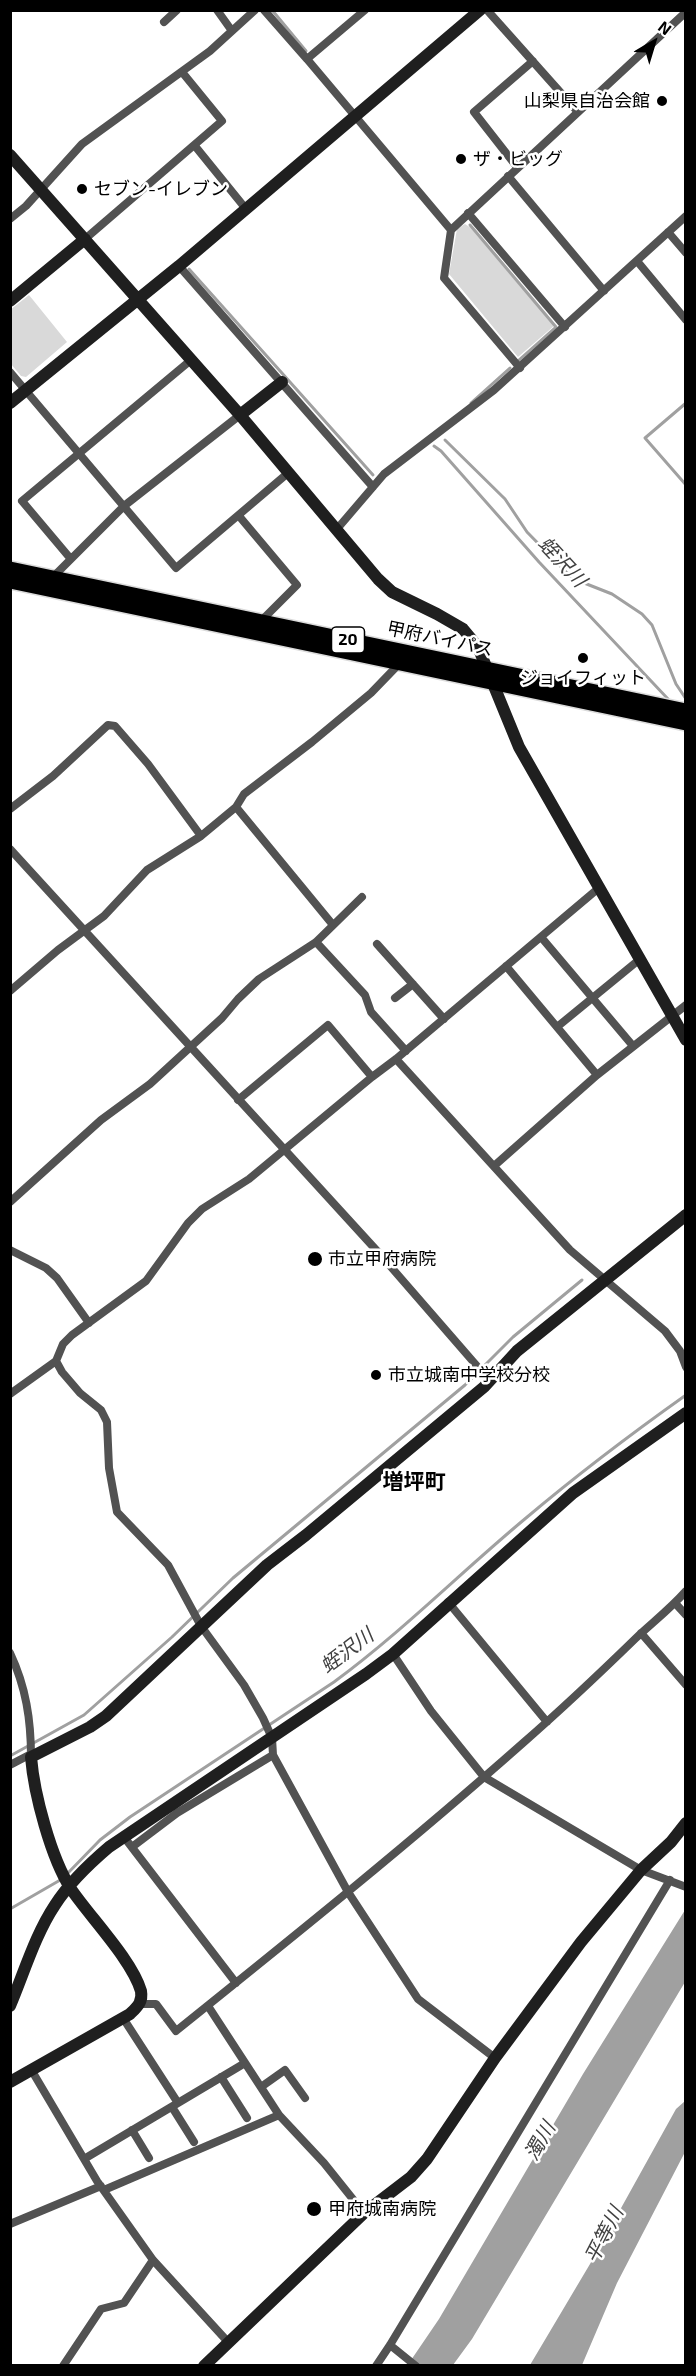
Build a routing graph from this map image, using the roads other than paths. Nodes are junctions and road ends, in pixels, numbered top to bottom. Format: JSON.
{"nodes":[{"id":1,"x":177,"y":10,"type":"edge"},
{"id":2,"x":217,"y":10,"type":"edge"},
{"id":3,"x":255,"y":10,"type":"edge"},
{"id":4,"x":264,"y":10,"type":"edge"},
{"id":5,"x":365,"y":10,"type":"edge"},
{"id":6,"x":480,"y":10,"type":"edge"},
{"id":7,"x":487,"y":10,"type":"edge"},
{"id":8,"x":684,"y":13,"type":"edge"},
{"id":9,"x":164,"y":22,"type":"dead end"},
{"id":10,"x":232,"y":31,"type":"junction"},
{"id":11,"x":307,"y":59,"type":"junction"},
{"id":12,"x":533,"y":61,"type":"junction"},
{"id":13,"x":182,"y":72,"type":"junction"},
{"id":14,"x":578,"y":111,"type":"junction"},
{"id":15,"x":354,"y":117,"type":"junction"},
{"id":16,"x":195,"y":146,"type":"junction"},
{"id":17,"x":10,"y":155,"type":"edge"},
{"id":18,"x":517,"y":167,"type":"junction"},
{"id":19,"x":508,"y":176,"type":"junction"},
{"id":20,"x":41,"y":189,"type":"junction"},
{"id":21,"x":246,"y":208,"type":"junction"},
{"id":22,"x":468,"y":213,"type":"junction"},
{"id":23,"x":686,"y":216,"type":"edge"},
{"id":24,"x":10,"y":219,"type":"edge"},
{"id":25,"x":451,"y":230,"type":"junction"},
{"id":26,"x":668,"y":232,"type":"junction"},
{"id":27,"x":85,"y":238,"type":"junction"},
{"id":28,"x":686,"y":253,"type":"edge"},
{"id":29,"x":637,"y":261,"type":"junction"},
{"id":30,"x":179,"y":266,"type":"junction"},
{"id":31,"x":604,"y":291,"type":"junction"},
{"id":32,"x":137,"y":300,"type":"junction"},
{"id":33,"x":10,"y":301,"type":"edge"},
{"id":34,"x":686,"y":320,"type":"edge"},
{"id":35,"x":565,"y":327,"type":"junction"},
{"id":36,"x":190,"y":360,"type":"junction"},
{"id":37,"x":520,"y":368,"type":"junction"},
{"id":38,"x":10,"y":372,"type":"edge"},
{"id":39,"x":282,"y":382,"type":"junction"},
{"id":40,"x":26,"y":390,"type":"junction"},
{"id":41,"x":10,"y":404,"type":"edge"},
{"id":42,"x":240,"y":415,"type":"junction"},
{"id":43,"x":79,"y":453,"type":"junction"},
{"id":44,"x":288,"y":473,"type":"junction"},
{"id":45,"x":373,"y":487,"type":"junction"},
{"id":46,"x":124,"y":506,"type":"junction"},
{"id":47,"x":238,"y":516,"type":"junction"},
{"id":48,"x":337,"y":529,"type":"junction"},
{"id":49,"x":70,"y":558,"type":"junction"},
{"id":50,"x":10,"y":569,"type":"edge"},
{"id":51,"x":52,"y":578,"type":"junction"},
{"id":52,"x":10,"y":581,"type":"edge"},
{"id":53,"x":264,"y":622,"type":"junction"},
{"id":54,"x":400,"y":663,"type":"junction"},
{"id":55,"x":488,"y":675,"type":"junction"},
{"id":56,"x":686,"y":711,"type":"edge"},
{"id":57,"x":686,"y":723,"type":"edge"},
{"id":58,"x":236,"y":807,"type":"junction"},
{"id":59,"x":10,"y":809,"type":"edge"},
{"id":60,"x":201,"y":836,"type":"junction"},
{"id":61,"x":10,"y":849,"type":"edge"},
{"id":62,"x":600,"y":887,"type":"junction"},
{"id":63,"x":362,"y":897,"type":"dead end"},
{"id":64,"x":333,"y":925,"type":"junction"},
{"id":65,"x":86,"y":930,"type":"junction"},
{"id":66,"x":541,"y":937,"type":"junction"},
{"id":67,"x":316,"y":942,"type":"junction"},
{"id":68,"x":377,"y":944,"type":"dead end"},
{"id":69,"x":640,"y":959,"type":"junction"},
{"id":70,"x":506,"y":966,"type":"junction"},
{"id":71,"x":413,"y":984,"type":"junction"},
{"id":72,"x":10,"y":991,"type":"edge"},
{"id":73,"x":593,"y":998,"type":"junction"},
{"id":74,"x":395,"y":999,"type":"dead end"},
{"id":75,"x":686,"y":1005,"type":"edge"},
{"id":76,"x":672,"y":1015,"type":"junction"},
{"id":77,"x":444,"y":1019,"type":"junction"},
{"id":78,"x":557,"y":1027,"type":"junction"},
{"id":79,"x":686,"y":1040,"type":"edge"},
{"id":80,"x":633,"y":1046,"type":"junction"},
{"id":81,"x":189,"y":1047,"type":"junction"},
{"id":82,"x":406,"y":1051,"type":"junction"},
{"id":83,"x":396,"y":1059,"type":"junction"},
{"id":84,"x":597,"y":1075,"type":"junction"},
{"id":85,"x":372,"y":1077,"type":"junction"},
{"id":86,"x":238,"y":1100,"type":"junction"},
{"id":87,"x":284,"y":1150,"type":"junction"},
{"id":88,"x":494,"y":1166,"type":"junction"},
{"id":89,"x":10,"y":1202,"type":"edge"},
{"id":90,"x":686,"y":1215,"type":"edge"},
{"id":91,"x":10,"y":1250,"type":"edge"},
{"id":92,"x":604,"y":1279,"type":"junction"},
{"id":93,"x":89,"y":1323,"type":"junction"},
{"id":94,"x":56,"y":1362,"type":"junction"},
{"id":95,"x":686,"y":1367,"type":"edge"},
{"id":96,"x":488,"y":1379,"type":"junction"},
{"id":97,"x":10,"y":1394,"type":"edge"},
{"id":98,"x":686,"y":1413,"type":"edge"},
{"id":99,"x":686,"y":1591,"type":"edge"},
{"id":100,"x":448,"y":1602,"type":"junction"},
{"id":101,"x":675,"y":1603,"type":"junction"},
{"id":102,"x":686,"y":1615,"type":"edge"},
{"id":103,"x":200,"y":1624,"type":"junction"},
{"id":104,"x":641,"y":1633,"type":"junction"},
{"id":105,"x":10,"y":1653,"type":"edge"},
{"id":106,"x":393,"y":1654,"type":"junction"},
{"id":107,"x":686,"y":1685,"type":"edge"},
{"id":108,"x":547,"y":1722,"type":"junction"},
{"id":109,"x":270,"y":1735,"type":"junction"},
{"id":110,"x":31,"y":1754,"type":"junction"},
{"id":111,"x":273,"y":1755,"type":"junction"},
{"id":112,"x":10,"y":1765,"type":"edge"},
{"id":113,"x":484,"y":1777,"type":"junction"},
{"id":114,"x":163,"y":1817,"type":"junction"},
{"id":115,"x":686,"y":1823,"type":"edge"},
{"id":116,"x":124,"y":1837,"type":"junction"},
{"id":117,"x":132,"y":1847,"type":"junction"},
{"id":118,"x":641,"y":1870,"type":"junction"},
{"id":119,"x":66,"y":1880,"type":"junction"},
{"id":120,"x":678,"y":1883,"type":"edge"},
{"id":121,"x":348,"y":1892,"type":"junction"},
{"id":122,"x":236,"y":1983,"type":"junction"},
{"id":123,"x":140,"y":2004,"type":"junction"},
{"id":124,"x":10,"y":2006,"type":"edge"},
{"id":125,"x":208,"y":2006,"type":"junction"},
{"id":126,"x":123,"y":2018,"type":"junction"},
{"id":127,"x":495,"y":2058,"type":"junction"},
{"id":128,"x":245,"y":2062,"type":"junction"},
{"id":129,"x":32,"y":2071,"type":"junction"},
{"id":130,"x":221,"y":2077,"type":"junction"},
{"id":131,"x":10,"y":2082,"type":"edge"},
{"id":132,"x":261,"y":2087,"type":"junction"},
{"id":133,"x":305,"y":2098,"type":"dead end"},
{"id":134,"x":175,"y":2105,"type":"junction"},
{"id":135,"x":279,"y":2115,"type":"junction"},
{"id":136,"x":247,"y":2118,"type":"dead end"},
{"id":137,"x":132,"y":2130,"type":"junction"},
{"id":138,"x":195,"y":2142,"type":"dead end"},
{"id":139,"x":149,"y":2158,"type":"dead end"},
{"id":140,"x":84,"y":2159,"type":"junction"},
{"id":141,"x":102,"y":2188,"type":"junction"},
{"id":142,"x":364,"y":2213,"type":"junction"},
{"id":143,"x":10,"y":2224,"type":"edge"},
{"id":144,"x":153,"y":2260,"type":"junction"},
{"id":145,"x":228,"y":2342,"type":"junction"},
{"id":146,"x":393,"y":2348,"type":"junction"},
{"id":147,"x":63,"y":2366,"type":"edge"},
{"id":148,"x":204,"y":2366,"type":"edge"},
{"id":149,"x":376,"y":2366,"type":"edge"},
{"id":150,"x":416,"y":2366,"type":"edge"}],
"edges":[{"from":1,"to":9,"type":"street"},
{"from":2,"to":10,"type":"street"},
{"from":3,"to":10,"type":"street"},
{"from":4,"to":11,"type":"street"},
{"from":5,"to":11,"type":"street"},
{"from":6,"to":15,"type":"street"},
{"from":7,"to":12,"type":"street"},
{"from":8,"to":14,"type":"street"},
{"from":10,"to":13,"type":"street"},
{"from":11,"to":15,"type":"street"},
{"from":12,"to":14,"type":"street"},
{"from":12,"to":18,"type":"street"},
{"from":13,"to":16,"type":"street"},
{"from":13,"to":20,"type":"street"},
{"from":14,"to":18,"type":"street"},
{"from":15,"to":21,"type":"street"},
{"from":15,"to":25,"type":"street"},
{"from":16,"to":21,"type":"street"},
{"from":16,"to":27,"type":"street"},
{"from":17,"to":20,"type":"street"},
{"from":18,"to":19,"type":"street"},
{"from":19,"to":22,"type":"street"},
{"from":19,"to":31,"type":"street"},
{"from":20,"to":24,"type":"street"},
{"from":20,"to":27,"type":"street"},
{"from":21,"to":30,"type":"street"},
{"from":22,"to":25,"type":"street"},
{"from":22,"to":35,"type":"street"},
{"from":23,"to":26,"type":"street"},
{"from":25,"to":37,"type":"street"},
{"from":26,"to":28,"type":"street"},
{"from":26,"to":29,"type":"street"},
{"from":27,"to":32,"type":"street"},
{"from":27,"to":33,"type":"street"},
{"from":29,"to":31,"type":"street"},
{"from":29,"to":34,"type":"street"},
{"from":30,"to":32,"type":"street"},
{"from":30,"to":39,"type":"street"},
{"from":31,"to":35,"type":"street"},
{"from":32,"to":36,"type":"street"},
{"from":32,"to":40,"type":"street"},
{"from":35,"to":37,"type":"street"},
{"from":36,"to":42,"type":"street"},
{"from":36,"to":43,"type":"street"},
{"from":37,"to":45,"type":"street"},
{"from":38,"to":40,"type":"street"},
{"from":39,"to":42,"type":"street"},
{"from":39,"to":45,"type":"street"},
{"from":40,"to":41,"type":"street"},
{"from":40,"to":43,"type":"street"},
{"from":42,"to":44,"type":"street"},
{"from":42,"to":46,"type":"street"},
{"from":43,"to":46,"type":"street"},
{"from":43,"to":49,"type":"street"},
{"from":44,"to":47,"type":"street"},
{"from":44,"to":48,"type":"street"},
{"from":45,"to":48,"type":"street"},
{"from":46,"to":47,"type":"street"},
{"from":46,"to":49,"type":"street"},
{"from":47,"to":53,"type":"street"},
{"from":48,"to":55,"type":"street"},
{"from":49,"to":51,"type":"street"},
{"from":50,"to":51,"type":"highway","name":"甲府バイパス","number":"20"},
{"from":51,"to":53,"type":"highway","name":"甲府バイパス","number":"20"},
{"from":52,"to":54,"type":"highway","name":"甲府バイパス","number":"20"},
{"from":53,"to":55,"type":"highway","name":"甲府バイパス","number":"20"},
{"from":54,"to":55,"type":"highway","name":"甲府バイパス","number":"20"},
{"from":54,"to":58,"type":"street"},
{"from":55,"to":56,"type":"highway","name":"甲府バイパス","number":"20"},
{"from":55,"to":57,"type":"highway","name":"甲府バイパス","number":"20"},
{"from":55,"to":62,"type":"street"},
{"from":58,"to":60,"type":"street"},
{"from":58,"to":64,"type":"street"},
{"from":59,"to":60,"type":"street"},
{"from":60,"to":65,"type":"street"},
{"from":61,"to":65,"type":"street"},
{"from":62,"to":66,"type":"street"},
{"from":62,"to":69,"type":"street"},
{"from":63,"to":64,"type":"street"},
{"from":64,"to":67,"type":"street"},
{"from":65,"to":72,"type":"street"},
{"from":65,"to":81,"type":"street"},
{"from":66,"to":70,"type":"street"},
{"from":66,"to":73,"type":"street"},
{"from":67,"to":81,"type":"street"},
{"from":67,"to":82,"type":"street"},
{"from":68,"to":71,"type":"street"},
{"from":69,"to":73,"type":"street"},
{"from":69,"to":76,"type":"street"},
{"from":70,"to":77,"type":"street"},
{"from":70,"to":78,"type":"street"},
{"from":71,"to":74,"type":"street"},
{"from":71,"to":77,"type":"street"},
{"from":73,"to":78,"type":"street"},
{"from":73,"to":80,"type":"street"},
{"from":75,"to":76,"type":"street"},
{"from":76,"to":79,"type":"street"},
{"from":76,"to":80,"type":"street"},
{"from":77,"to":82,"type":"street"},
{"from":78,"to":84,"type":"street"},
{"from":80,"to":84,"type":"street"},
{"from":81,"to":86,"type":"street"},
{"from":81,"to":89,"type":"street"},
{"from":82,"to":83,"type":"street"},
{"from":83,"to":85,"type":"street"},
{"from":83,"to":88,"type":"street"},
{"from":84,"to":88,"type":"street"},
{"from":85,"to":86,"type":"street"},
{"from":85,"to":87,"type":"street"},
{"from":86,"to":87,"type":"street"},
{"from":87,"to":93,"type":"street"},
{"from":87,"to":96,"type":"street"},
{"from":88,"to":92,"type":"street"},
{"from":90,"to":92,"type":"street"},
{"from":91,"to":93,"type":"street"},
{"from":92,"to":95,"type":"street"},
{"from":92,"to":96,"type":"street"},
{"from":93,"to":94,"type":"street"},
{"from":94,"to":97,"type":"street"},
{"from":94,"to":103,"type":"street"},
{"from":96,"to":103,"type":"street"},
{"from":98,"to":100,"type":"street"},
{"from":99,"to":101,"type":"street"},
{"from":100,"to":106,"type":"street"},
{"from":100,"to":108,"type":"street"},
{"from":101,"to":102,"type":"street"},
{"from":101,"to":104,"type":"street"},
{"from":103,"to":109,"type":"street"},
{"from":103,"to":110,"type":"street"},
{"from":104,"to":107,"type":"street"},
{"from":104,"to":108,"type":"street"},
{"from":105,"to":110,"type":"street"},
{"from":106,"to":109,"type":"street"},
{"from":106,"to":113,"type":"street"},
{"from":108,"to":113,"type":"street"},
{"from":109,"to":111,"type":"street"},
{"from":109,"to":114,"type":"street"},
{"from":110,"to":112,"type":"street"},
{"from":110,"to":119,"type":"street"},
{"from":111,"to":114,"type":"street"},
{"from":111,"to":121,"type":"street"},
{"from":113,"to":118,"type":"street"},
{"from":113,"to":121,"type":"street"},
{"from":114,"to":116,"type":"street"},
{"from":114,"to":117,"type":"street"},
{"from":115,"to":118,"type":"street"},
{"from":116,"to":117,"type":"street"},
{"from":116,"to":119,"type":"street"},
{"from":117,"to":122,"type":"street"},
{"from":118,"to":120,"type":"street"},
{"from":118,"to":127,"type":"street"},
{"from":119,"to":123,"type":"street"},
{"from":119,"to":124,"type":"street"},
{"from":120,"to":146,"type":"street"},
{"from":121,"to":122,"type":"street"},
{"from":121,"to":127,"type":"street"},
{"from":122,"to":125,"type":"street"},
{"from":123,"to":125,"type":"street"},
{"from":123,"to":126,"type":"street"},
{"from":125,"to":128,"type":"street"},
{"from":126,"to":129,"type":"street"},
{"from":126,"to":134,"type":"street"},
{"from":127,"to":142,"type":"street"},
{"from":128,"to":130,"type":"street"},
{"from":128,"to":132,"type":"street"},
{"from":129,"to":131,"type":"street"},
{"from":129,"to":140,"type":"street"},
{"from":130,"to":134,"type":"street"},
{"from":130,"to":136,"type":"street"},
{"from":132,"to":133,"type":"street"},
{"from":132,"to":135,"type":"street"},
{"from":134,"to":137,"type":"street"},
{"from":134,"to":138,"type":"street"},
{"from":135,"to":141,"type":"street"},
{"from":135,"to":142,"type":"street"},
{"from":137,"to":139,"type":"street"},
{"from":137,"to":140,"type":"street"},
{"from":140,"to":141,"type":"street"},
{"from":141,"to":143,"type":"street"},
{"from":141,"to":144,"type":"street"},
{"from":142,"to":145,"type":"street"},
{"from":144,"to":145,"type":"street"},
{"from":144,"to":147,"type":"street"},
{"from":145,"to":148,"type":"street"},
{"from":146,"to":149,"type":"street"},
{"from":146,"to":150,"type":"street"}]}
